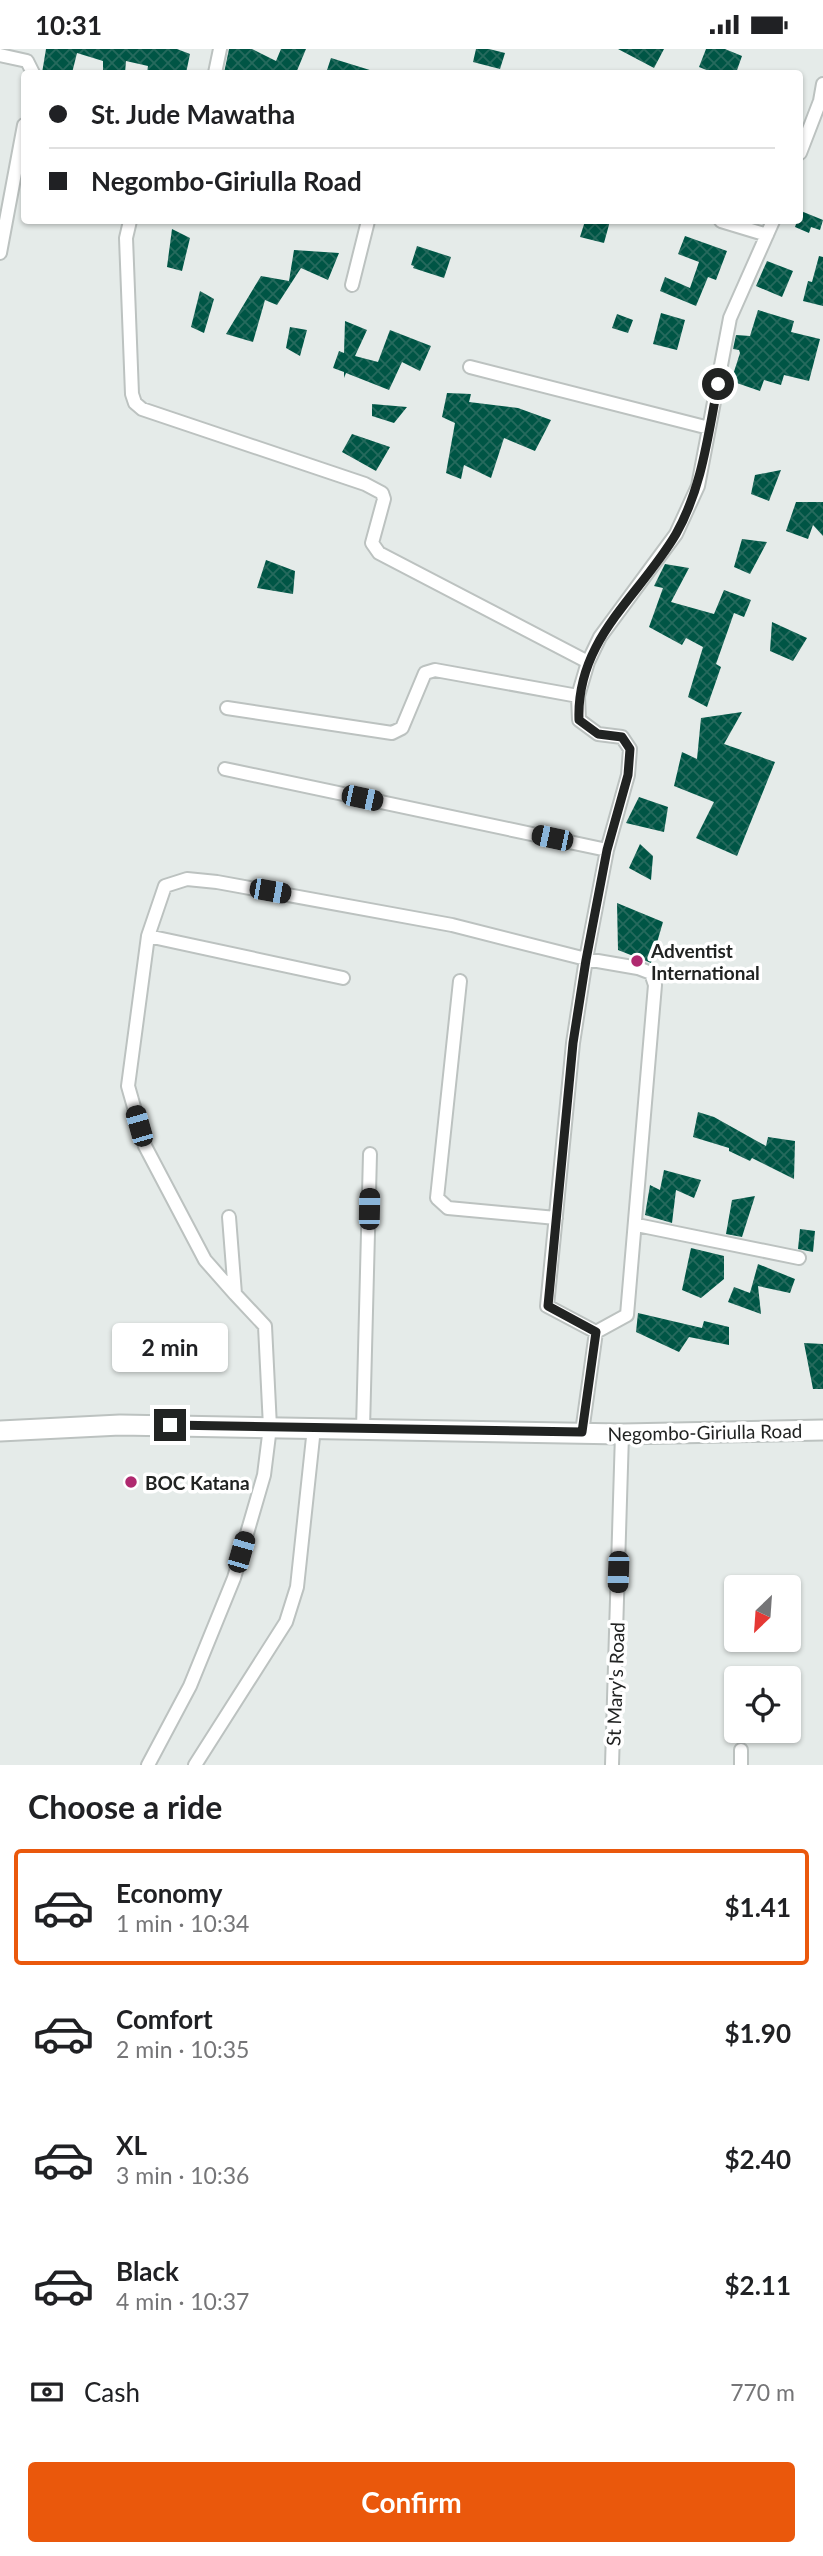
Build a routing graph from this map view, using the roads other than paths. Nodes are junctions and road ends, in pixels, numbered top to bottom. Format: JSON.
{"nodes":[{"id":1,"x":219,"y":49,"type":"edge"},
{"id":2,"x":0,"y":55,"type":"edge"},
{"id":3,"x":32,"y":70,"type":"edge"},
{"id":4,"x":216,"y":70,"type":"edge"},
{"id":5,"x":823,"y":84,"type":"edge"},
{"id":6,"x":21,"y":141,"type":"edge"},
{"id":7,"x":803,"y":145,"type":"edge"},
{"id":8,"x":129,"y":224,"type":"edge"},
{"id":9,"x":367,"y":224,"type":"edge"},
{"id":10,"x":731,"y":224,"type":"edge"},
{"id":11,"x":772,"y":224,"type":"edge"},
{"id":12,"x":767,"y":235,"type":"junction"},
{"id":13,"x":0,"y":253,"type":"edge"},
{"id":14,"x":352,"y":285,"type":"dead end"},
{"id":15,"x":470,"y":367,"type":"dead end"},
{"id":16,"x":709,"y":428,"type":"junction"},
{"id":17,"x":588,"y":662,"type":"junction"},
{"id":18,"x":578,"y":696,"type":"junction"},
{"id":19,"x":228,"y":708,"type":"dead end"},
{"id":20,"x":225,"y":769,"type":"dead end"},
{"id":21,"x":607,"y":850,"type":"junction"},
{"id":22,"x":148,"y":936,"type":"junction"},
{"id":23,"x":586,"y":960,"type":"junction"},
{"id":24,"x":342,"y":978,"type":"dead end"},
{"id":25,"x":460,"y":981,"type":"dead end"},
{"id":26,"x":370,"y":1154,"type":"dead end"},
{"id":27,"x":229,"y":1217,"type":"dead end"},
{"id":28,"x":556,"y":1218,"type":"junction"},
{"id":29,"x":636,"y":1225,"type":"junction"},
{"id":30,"x":799,"y":1258,"type":"dead end"},
{"id":31,"x":235,"y":1294,"type":"junction"},
{"id":32,"x":596,"y":1332,"type":"junction"},
{"id":33,"x":270,"y":1427,"type":"junction"},
{"id":34,"x":314,"y":1428,"type":"junction"},
{"id":35,"x":363,"y":1429,"type":"junction"},
{"id":36,"x":823,"y":1430,"type":"edge"},
{"id":37,"x":0,"y":1431,"type":"edge"},
{"id":38,"x":582,"y":1432,"type":"junction"},
{"id":39,"x":622,"y":1434,"type":"junction"},
{"id":40,"x":741,"y":1750,"type":"dead end"},
{"id":41,"x":148,"y":1765,"type":"edge"},
{"id":42,"x":195,"y":1765,"type":"edge"},
{"id":43,"x":612,"y":1765,"type":"edge"},
{"id":44,"x":741,"y":1765,"type":"edge"}],
"edges":[{"from":1,"to":4,"type":"street"},
{"from":2,"to":3,"type":"street"},
{"from":5,"to":7,"type":"street"},
{"from":6,"to":13,"type":"street"},
{"from":8,"to":17,"type":"street"},
{"from":9,"to":14,"type":"street"},
{"from":10,"to":12,"type":"street"},
{"from":11,"to":12,"type":"street"},
{"from":12,"to":16,"type":"street"},
{"from":15,"to":16,"type":"street"},
{"from":16,"to":17,"type":"street"},
{"from":17,"to":18,"type":"street"},
{"from":18,"to":19,"type":"street"},
{"from":18,"to":21,"type":"street"},
{"from":20,"to":21,"type":"street"},
{"from":21,"to":23,"type":"street"},
{"from":22,"to":23,"type":"street"},
{"from":22,"to":24,"type":"street"},
{"from":22,"to":31,"type":"street"},
{"from":23,"to":28,"type":"street"},
{"from":23,"to":29,"type":"street"},
{"from":25,"to":28,"type":"street"},
{"from":26,"to":35,"type":"street"},
{"from":27,"to":31,"type":"street"},
{"from":28,"to":32,"type":"street"},
{"from":29,"to":30,"type":"street"},
{"from":29,"to":32,"type":"street"},
{"from":31,"to":33,"type":"street"},
{"from":32,"to":38,"type":"street"},
{"from":33,"to":34,"type":"main road","name":"Negombo-Giriulla Road"},
{"from":33,"to":37,"type":"main road","name":"Negombo-Giriulla Road"},
{"from":33,"to":41,"type":"street"},
{"from":34,"to":35,"type":"main road","name":"Negombo-Giriulla Road"},
{"from":34,"to":42,"type":"street"},
{"from":35,"to":38,"type":"main road","name":"Negombo-Giriulla Road"},
{"from":36,"to":39,"type":"main road","name":"Negombo-Giriulla Road"},
{"from":38,"to":39,"type":"main road","name":"Negombo-Giriulla Road"},
{"from":39,"to":43,"type":"street","name":"St Mary's Road"},
{"from":40,"to":44,"type":"street"}]}
